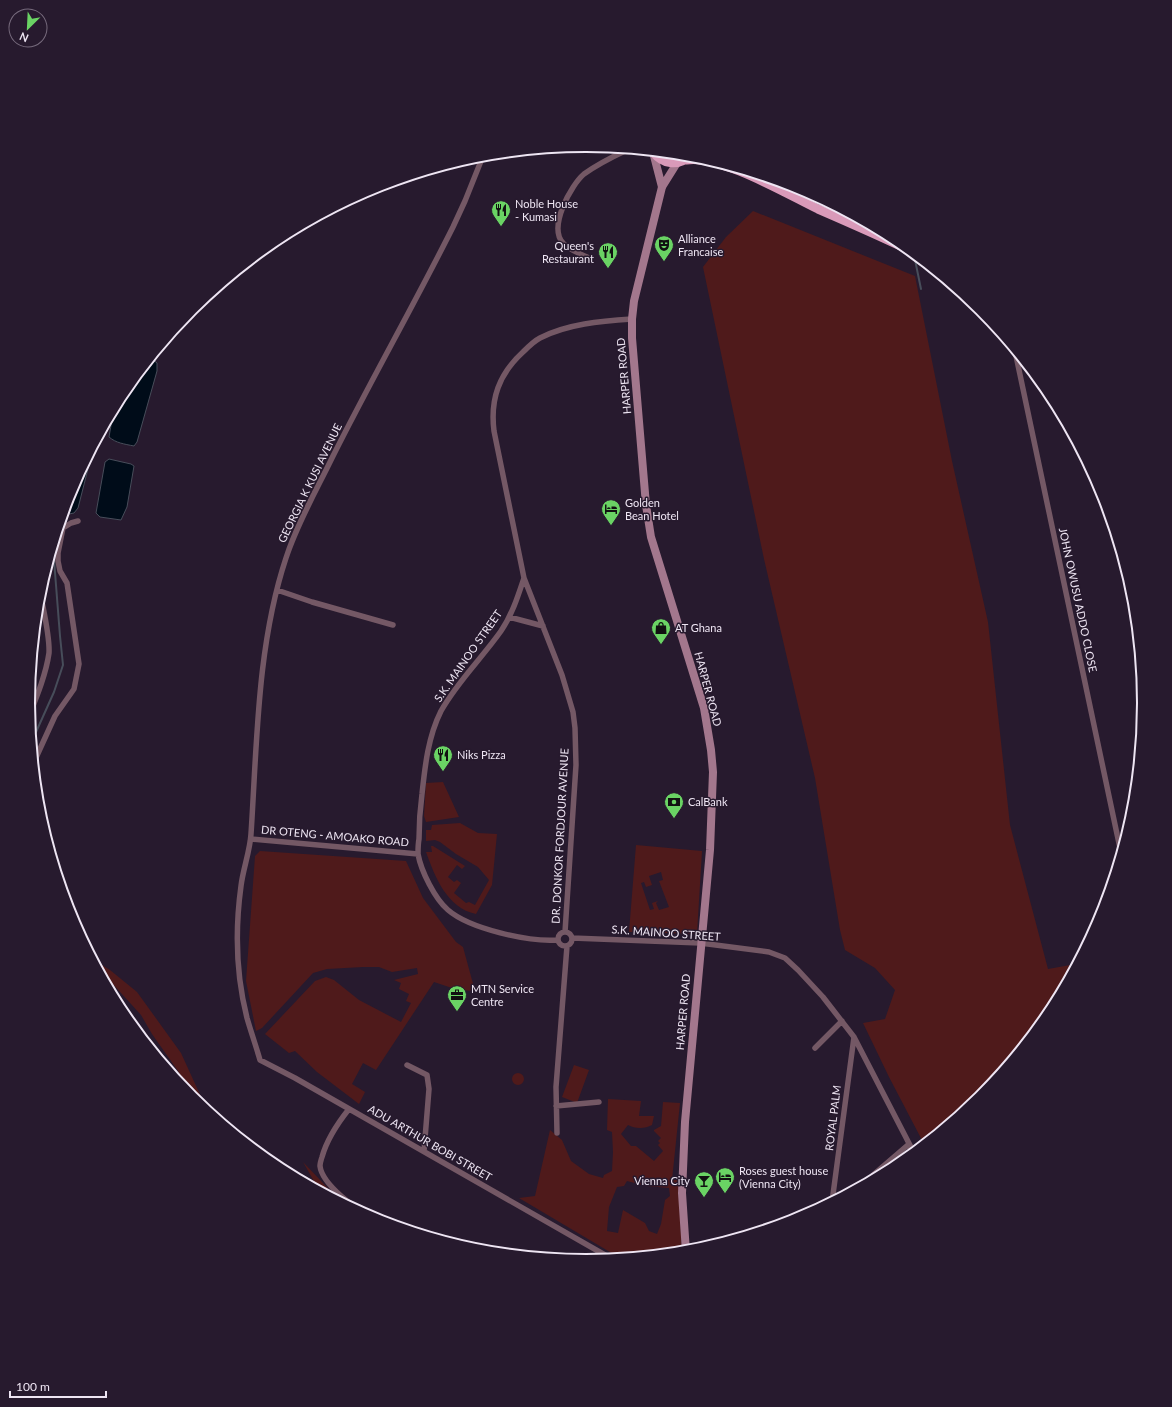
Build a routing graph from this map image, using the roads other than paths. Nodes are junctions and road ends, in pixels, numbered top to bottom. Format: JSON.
{"nodes":[{"id":1,"x":619,"y":154,"type":"edge"},
{"id":2,"x":654,"y":157,"type":"edge"},
{"id":3,"x":659,"y":157,"type":"edge"},
{"id":4,"x":681,"y":161,"type":"edge"},
{"id":5,"x":480,"y":163,"type":"edge"},
{"id":6,"x":677,"y":163,"type":"junction"},
{"id":7,"x":761,"y":181,"type":"edge"},
{"id":8,"x":662,"y":187,"type":"junction"},
{"id":9,"x":876,"y":235,"type":"edge"},
{"id":10,"x":587,"y":257,"type":"dead end"},
{"id":11,"x":632,"y":319,"type":"junction"},
{"id":12,"x":1017,"y":361,"type":"edge"},
{"id":13,"x":78,"y":521,"type":"dead end"},
{"id":14,"x":64,"y":528,"type":"edge"},
{"id":15,"x":62,"y":533,"type":"edge"},
{"id":16,"x":524,"y":578,"type":"junction"},
{"id":17,"x":277,"y":590,"type":"junction"},
{"id":18,"x":43,"y":611,"type":"edge"},
{"id":19,"x":509,"y":617,"type":"junction"},
{"id":20,"x":393,"y":625,"type":"dead end"},
{"id":21,"x":543,"y":626,"type":"junction"},
{"id":22,"x":35,"y":699,"type":"edge"},
{"id":23,"x":38,"y":754,"type":"edge"},
{"id":24,"x":251,"y":839,"type":"junction"},
{"id":25,"x":1119,"y":843,"type":"edge"},
{"id":26,"x":418,"y":854,"type":"junction"},
{"id":27,"x":565,"y":932,"type":"junction"},
{"id":28,"x":572,"y":938,"type":"junction"},
{"id":29,"x":557,"y":940,"type":"junction"},
{"id":30,"x":700,"y":943,"type":"junction"},
{"id":31,"x":566,"y":946,"type":"junction"},
{"id":32,"x":842,"y":1021,"type":"junction"},
{"id":33,"x":252,"y":1035,"type":"joint"},
{"id":34,"x":854,"y":1037,"type":"junction"},
{"id":35,"x":815,"y":1048,"type":"dead end"},
{"id":36,"x":407,"y":1065,"type":"dead end"},
{"id":37,"x":599,"y":1102,"type":"dead end"},
{"id":38,"x":556,"y":1106,"type":"junction"},
{"id":39,"x":349,"y":1109,"type":"junction"},
{"id":40,"x":557,"y":1133,"type":"dead end"},
{"id":41,"x":909,"y":1144,"type":"junction"},
{"id":42,"x":911,"y":1148,"type":"edge"},
{"id":43,"x":424,"y":1151,"type":"junction"},
{"id":44,"x":878,"y":1170,"type":"edge"},
{"id":45,"x":833,"y":1197,"type":"edge"},
{"id":46,"x":344,"y":1199,"type":"edge"},
{"id":47,"x":686,"y":1245,"type":"edge"},
{"id":48,"x":602,"y":1254,"type":"edge"}],
"edges":[{"from":1,"to":10,"type":"street"},
{"from":2,"to":8,"type":"main road","name":"HARPER ROAD"},
{"from":3,"to":6,"type":"highway"},
{"from":4,"to":6,"type":"highway"},
{"from":5,"to":17,"type":"street","name":"GEORGIA K KUSI AVENUE"},
{"from":6,"to":8,"type":"main road","name":"HARPER ROAD"},
{"from":7,"to":9,"type":"highway"},
{"from":8,"to":11,"type":"main road","name":"HARPER ROAD"},
{"from":11,"to":16,"type":"street","name":"DR. DONKOR FORDJOUR AVENUE"},
{"from":11,"to":30,"type":"main road","name":"HARPER ROAD"},
{"from":12,"to":25,"type":"street","name":"JOHN OWUSU ADDO CLOSE"},
{"from":13,"to":14,"type":"street"},
{"from":15,"to":23,"type":"street"},
{"from":16,"to":19,"type":"street","name":"S.K. MAINOO STREET"},
{"from":16,"to":21,"type":"street","name":"DR. DONKOR FORDJOUR AVENUE"},
{"from":17,"to":20,"type":"street"},
{"from":17,"to":24,"type":"street","name":"GEORGIA K KUSI AVENUE"},
{"from":18,"to":22,"type":"street"},
{"from":19,"to":21,"type":"street"},
{"from":19,"to":26,"type":"street","name":"S.K. MAINOO STREET"},
{"from":21,"to":27,"type":"street","name":"DR. DONKOR FORDJOUR AVENUE"},
{"from":24,"to":26,"type":"street","name":"DR OTENG - AMOAKO ROAD"},
{"from":24,"to":33,"type":"street","name":"GEORGIA K KUSI AVENUE"},
{"from":26,"to":29,"type":"street","name":"S.K. MAINOO STREET"},
{"from":27,"to":28,"type":"street"},
{"from":27,"to":29,"type":"street"},
{"from":28,"to":30,"type":"street","name":"S.K. MAINOO STREET"},
{"from":28,"to":31,"type":"street"},
{"from":29,"to":31,"type":"street"},
{"from":30,"to":32,"type":"street","name":"S.K. MAINOO STREET"},
{"from":30,"to":47,"type":"main road","name":"HARPER ROAD"},
{"from":31,"to":38,"type":"street"},
{"from":32,"to":34,"type":"street","name":"S.K. MAINOO STREET"},
{"from":32,"to":35,"type":"street"},
{"from":33,"to":39,"type":"street","name":"ADU ARTHUR BOBI STREET"},
{"from":34,"to":41,"type":"street","name":"S.K. MAINOO STREET"},
{"from":34,"to":45,"type":"street","name":"ROYAL PALM"},
{"from":36,"to":43,"type":"street"},
{"from":37,"to":38,"type":"street"},
{"from":38,"to":40,"type":"street"},
{"from":39,"to":43,"type":"street","name":"ADU ARTHUR BOBI STREET"},
{"from":39,"to":46,"type":"street"},
{"from":41,"to":42,"type":"street","name":"S.K. MAINOO STREET"},
{"from":41,"to":44,"type":"street"},
{"from":43,"to":48,"type":"street","name":"ADU ARTHUR BOBI STREET"}]}
